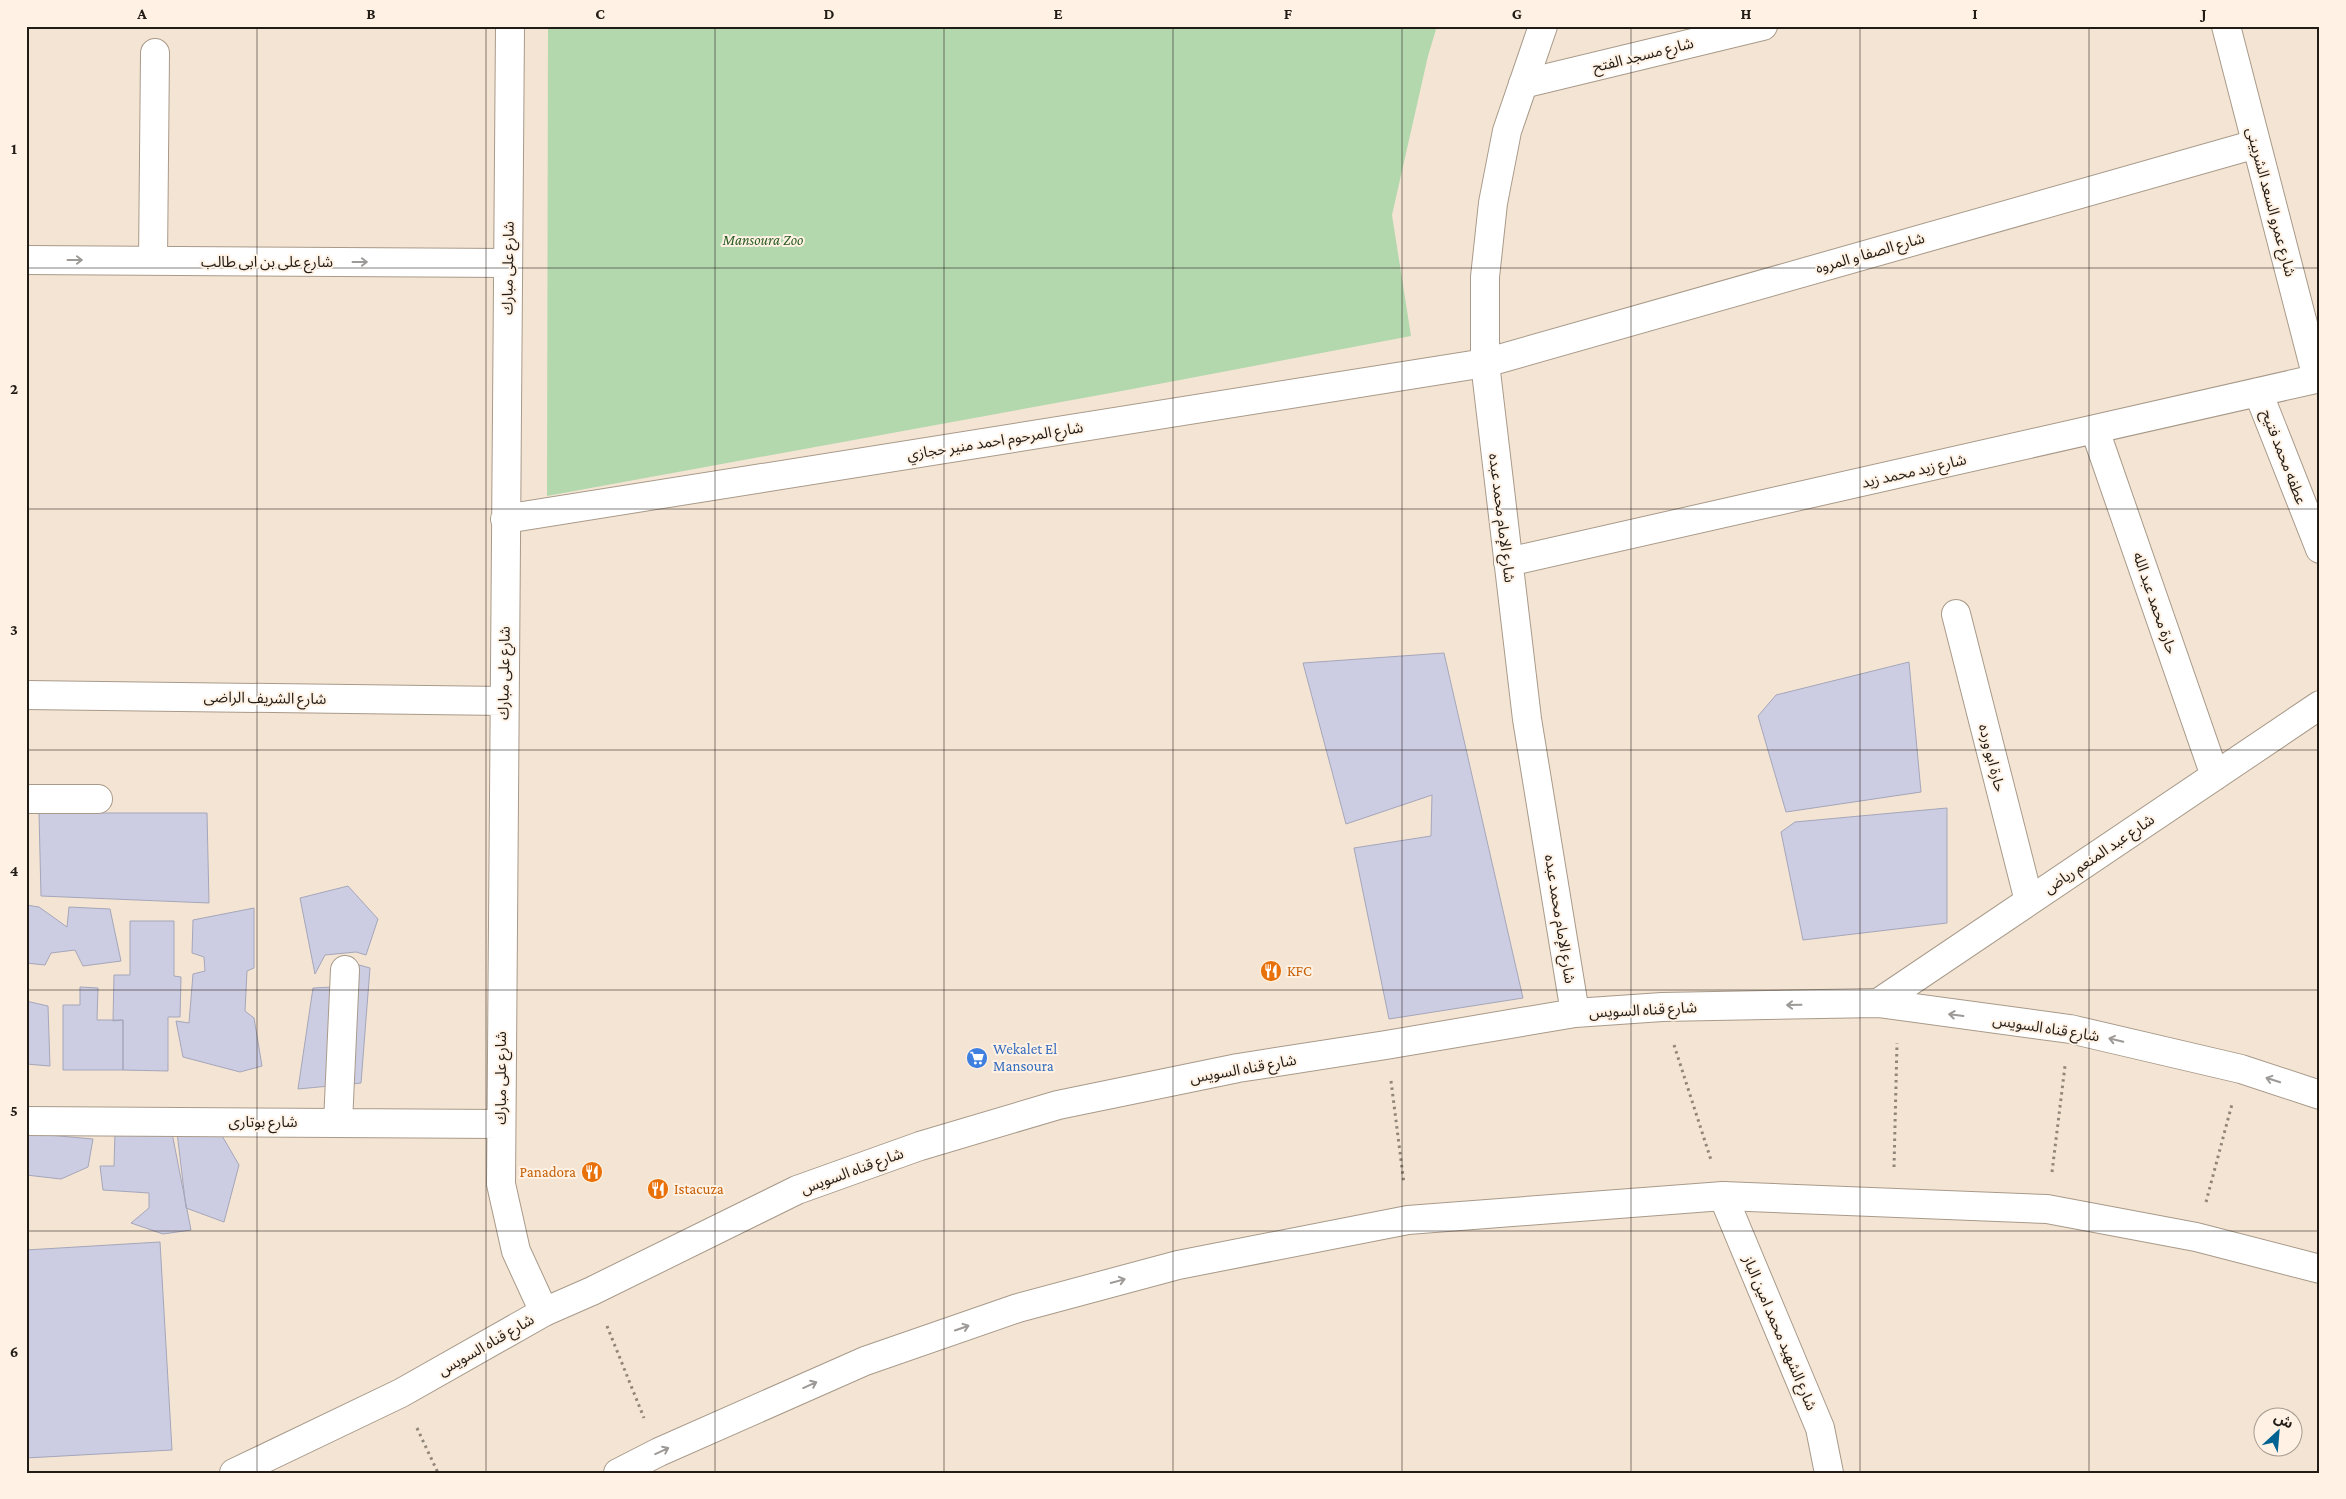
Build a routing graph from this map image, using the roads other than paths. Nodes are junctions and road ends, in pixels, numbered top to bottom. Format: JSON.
{"nodes":[{"id":1,"x":510,"y":26,"type":"edge"},
{"id":2,"x":1543,"y":26,"type":"edge"},
{"id":3,"x":1763,"y":26,"type":"edge"},
{"id":4,"x":2226,"y":26,"type":"edge"},
{"id":5,"x":155,"y":53,"type":"dead end"},
{"id":6,"x":1523,"y":84,"type":"junction"},
{"id":7,"x":2256,"y":144,"type":"junction"},
{"id":8,"x":26,"y":260,"type":"edge"},
{"id":9,"x":153,"y":261,"type":"junction"},
{"id":10,"x":508,"y":263,"type":"junction"},
{"id":11,"x":1485,"y":362,"type":"junction"},
{"id":12,"x":2318,"y":378,"type":"edge"},
{"id":13,"x":2258,"y":392,"type":"junction"},
{"id":14,"x":2095,"y":430,"type":"junction"},
{"id":15,"x":506,"y":519,"type":"junction"},
{"id":16,"x":2320,"y":549,"type":"edge"},
{"id":17,"x":1508,"y":562,"type":"junction"},
{"id":18,"x":1956,"y":614,"type":"dead end"},
{"id":19,"x":26,"y":695,"type":"edge"},
{"id":20,"x":504,"y":702,"type":"junction"},
{"id":21,"x":2320,"y":705,"type":"edge"},
{"id":22,"x":2215,"y":776,"type":"junction"},
{"id":23,"x":26,"y":799,"type":"edge"},
{"id":24,"x":98,"y":799,"type":"dead end"},
{"id":25,"x":2029,"y":901,"type":"junction"},
{"id":26,"x":345,"y":970,"type":"dead end"},
{"id":27,"x":1888,"y":1005,"type":"junction"},
{"id":28,"x":1575,"y":1013,"type":"junction"},
{"id":29,"x":2320,"y":1096,"type":"edge"},
{"id":30,"x":26,"y":1121,"type":"edge"},
{"id":31,"x":338,"y":1123,"type":"junction"},
{"id":32,"x":500,"y":1124,"type":"junction"},
{"id":33,"x":1723,"y":1196,"type":"junction"},
{"id":34,"x":2320,"y":1269,"type":"edge"},
{"id":35,"x":544,"y":1312,"type":"junction"},
{"id":36,"x":234,"y":1473,"type":"edge"},
{"id":37,"x":618,"y":1473,"type":"edge"},
{"id":38,"x":1829,"y":1473,"type":"edge"}],
"edges":[{"from":1,"to":10,"type":"street","name":"شارع على مبارك"},
{"from":2,"to":6,"type":"street","name":"شارع الإمام محمد عبده"},
{"from":3,"to":6,"type":"street","name":"شارع مسجد الفتح"},
{"from":4,"to":7,"type":"street","name":"شارع عمرو السعد الشربينى"},
{"from":5,"to":9,"type":"street"},
{"from":6,"to":11,"type":"street","name":"شارع الإمام محمد عبده"},
{"from":7,"to":11,"type":"street","name":"شارع الصفا و المروه"},
{"from":7,"to":12,"type":"street","name":"شارع عمرو السعد الشربينى"},
{"from":8,"to":9,"type":"street","name":"شارع على بن ابى طالب","one_way":true},
{"from":9,"to":10,"type":"street","name":"شارع على بن ابى طالب","one_way":true},
{"from":10,"to":15,"type":"street","name":"شارع على مبارك"},
{"from":11,"to":15,"type":"street","name":"شارع المرحوم احمد منير حجازي"},
{"from":11,"to":17,"type":"street","name":"شارع الإمام محمد عبده"},
{"from":12,"to":13,"type":"street","name":"شارع زيد محمد زيد"},
{"from":13,"to":14,"type":"street","name":"شارع زيد محمد زيد"},
{"from":13,"to":16,"type":"street","name":"عطفه محمد فتيح"},
{"from":14,"to":17,"type":"street","name":"شارع زيد محمد زيد"},
{"from":14,"to":22,"type":"street","name":"حارة محمد عبد الله"},
{"from":15,"to":20,"type":"street","name":"شارع على مبارك"},
{"from":17,"to":28,"type":"street","name":"شارع الإمام محمد عبده"},
{"from":18,"to":25,"type":"street","name":"حارة ابو ورده"},
{"from":19,"to":20,"type":"street","name":"شارع الشريف الراضى"},
{"from":20,"to":32,"type":"street","name":"شارع على مبارك"},
{"from":21,"to":22,"type":"street","name":"شارع عبد المنعم رياض"},
{"from":22,"to":25,"type":"street","name":"شارع عبد المنعم رياض"},
{"from":23,"to":24,"type":"street"},
{"from":25,"to":27,"type":"street","name":"شارع عبد المنعم رياض"},
{"from":26,"to":31,"type":"street"},
{"from":27,"to":28,"type":"street","name":"شارع قناه السويس","one_way":true},
{"from":29,"to":27,"type":"street","name":"شارع قناه السويس","one_way":true},
{"from":28,"to":35,"type":"street","name":"شارع قناه السويس"},
{"from":30,"to":31,"type":"street","name":"شارع بوتارى"},
{"from":31,"to":32,"type":"street","name":"شارع بوتارى"},
{"from":32,"to":35,"type":"street","name":"شارع على مبارك"},
{"from":33,"to":34,"type":"street"},
{"from":37,"to":33,"type":"street","one_way":true},
{"from":33,"to":38,"type":"street","name":"شارع الشهيد محمد امين الباز"},
{"from":35,"to":36,"type":"street","name":"شارع قناه السويس"}]}
